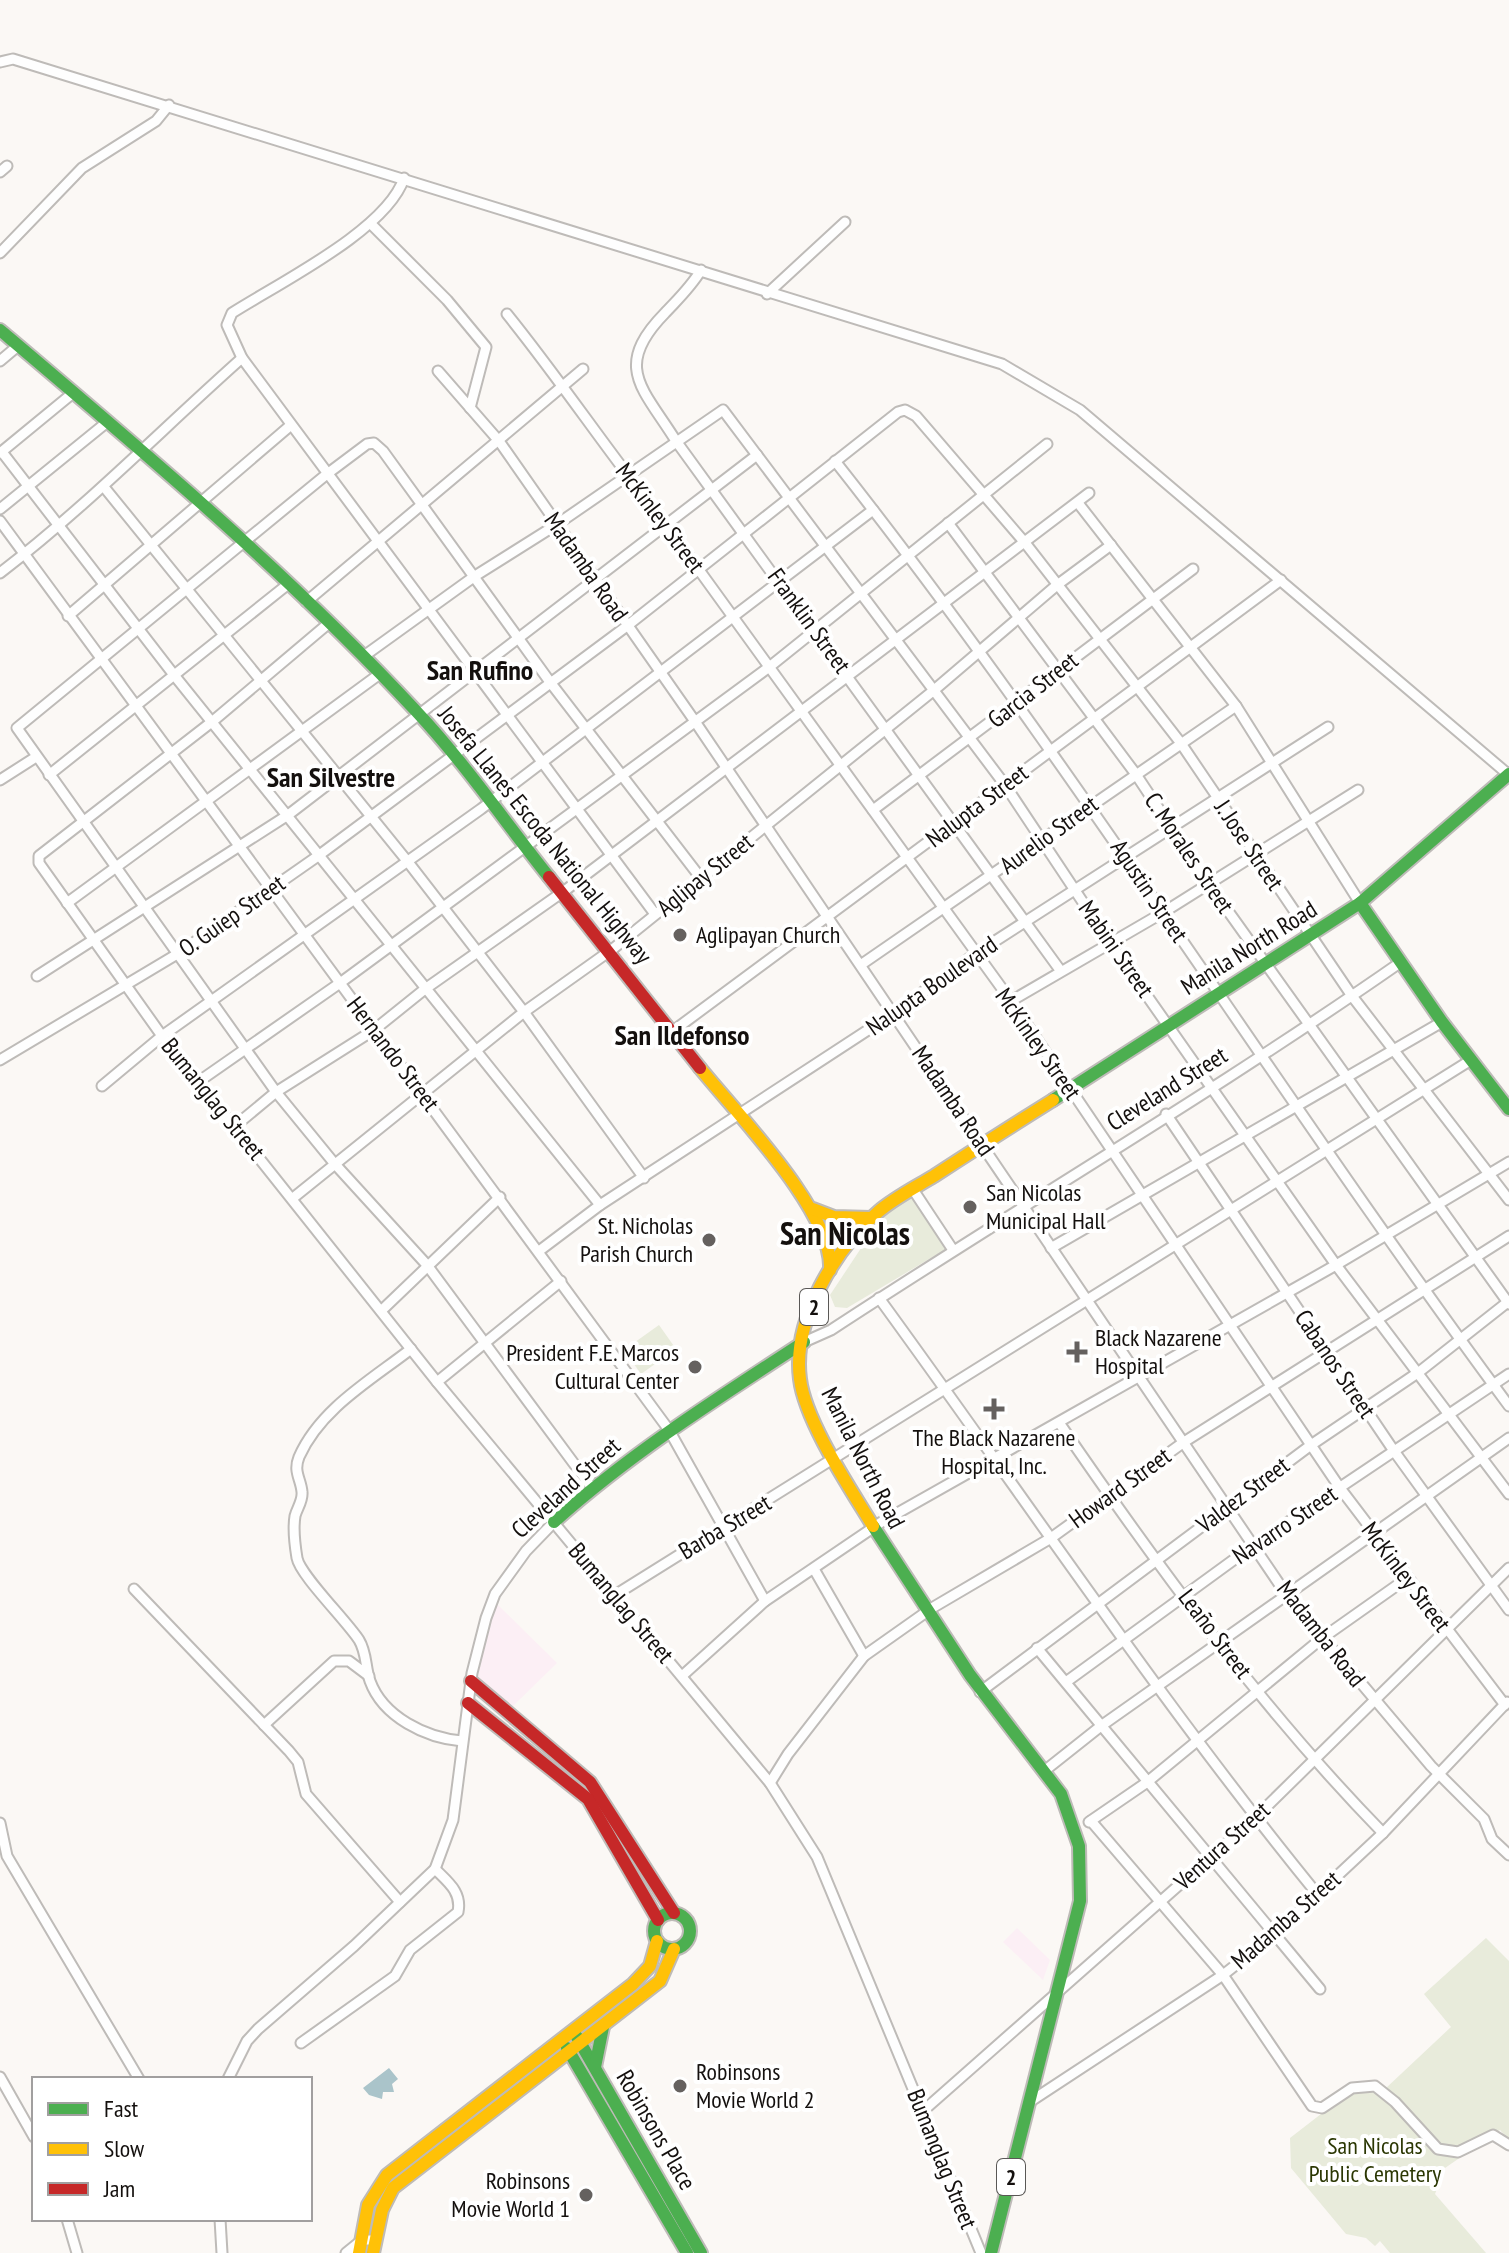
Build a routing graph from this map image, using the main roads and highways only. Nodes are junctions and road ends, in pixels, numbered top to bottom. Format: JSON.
{"nodes":[{"id":1,"x":0,"y":330,"type":"edge"},
{"id":2,"x":1509,"y":775,"type":"edge"},
{"id":3,"x":1360,"y":903,"type":"junction"},
{"id":4,"x":1509,"y":1109,"type":"edge"},
{"id":5,"x":809,"y":1206,"type":"junction"},
{"id":6,"x":871,"y":1218,"type":"junction"},
{"id":7,"x":829,"y":1276,"type":"junction"},
{"id":8,"x":804,"y":1342,"type":"junction"},
{"id":9,"x":554,"y":1522,"type":"road end"},
{"id":10,"x":471,"y":1681,"type":"road end"},
{"id":11,"x":468,"y":1703,"type":"road end"},
{"id":12,"x":674,"y":1913,"type":"junction"},
{"id":13,"x":658,"y":1920,"type":"junction"},
{"id":14,"x":657,"y":1941,"type":"junction"},
{"id":15,"x":674,"y":1949,"type":"junction"},
{"id":16,"x":603,"y":2027,"type":"junction"},
{"id":17,"x":572,"y":2030,"type":"junction"},
{"id":18,"x":560,"y":2040,"type":"junction"},
{"id":19,"x":581,"y":2043,"type":"junction"},
{"id":20,"x":570,"y":2052,"type":"junction"},
{"id":21,"x":551,"y":2067,"type":"junction"},
{"id":22,"x":595,"y":2067,"type":"junction"},
{"id":23,"x":581,"y":2071,"type":"junction"},
{"id":24,"x":479,"y":2105,"type":"junction"},
{"id":25,"x":488,"y":2116,"type":"junction"},
{"id":26,"x":374,"y":2246,"type":"edge"},
{"id":27,"x":360,"y":2247,"type":"edge"},
{"id":28,"x":687,"y":2253,"type":"edge"},
{"id":29,"x":701,"y":2253,"type":"edge"},
{"id":30,"x":991,"y":2253,"type":"edge"}],
"edges":[{"from":1,"to":5,"type":"main road","name":"Josefa Llanes Escoda National Highway"},
{"from":2,"to":3,"type":"main road","name":"Manila North Road","number":"2"},
{"from":3,"to":4,"type":"main road"},
{"from":3,"to":6,"type":"main road","name":"Manila North Road","number":"2"},
{"from":5,"to":6,"type":"main road"},
{"from":5,"to":7,"type":"main road","name":"Josefa Llanes Escoda National Highway"},
{"from":6,"to":7,"type":"main road","name":"Manila North Road","number":"2"},
{"from":7,"to":8,"type":"main road","name":"Manila North Road","number":"2"},
{"from":8,"to":9,"type":"main road","name":"Cleveland Street"},
{"from":8,"to":30,"type":"main road","name":"Manila North Road","number":"2"},
{"from":10,"to":12,"type":"main road"},
{"from":11,"to":13,"type":"main road"},
{"from":12,"to":13,"type":"main road"},
{"from":12,"to":15,"type":"main road"},
{"from":13,"to":14,"type":"main road"},
{"from":14,"to":15,"type":"main road"},
{"from":14,"to":17,"type":"main road"},
{"from":15,"to":16,"type":"main road"},
{"from":16,"to":19,"type":"main road"},
{"from":16,"to":22,"type":"main road"},
{"from":17,"to":18,"type":"main road"},
{"from":17,"to":19,"type":"main road","name":"Robinsons Place"},
{"from":18,"to":20,"type":"main road","name":"Robinsons Place"},
{"from":18,"to":24,"type":"main road"},
{"from":19,"to":20,"type":"main road"},
{"from":19,"to":22,"type":"main road","name":"Robinsons Place"},
{"from":20,"to":21,"type":"main road"},
{"from":20,"to":23,"type":"main road","name":"Robinsons Place"},
{"from":21,"to":23,"type":"main road"},
{"from":21,"to":25,"type":"main road"},
{"from":22,"to":29,"type":"main road","name":"Robinsons Place"},
{"from":23,"to":28,"type":"main road","name":"Robinsons Place"},
{"from":24,"to":25,"type":"main road"},
{"from":24,"to":27,"type":"main road"},
{"from":25,"to":26,"type":"main road"}]}
